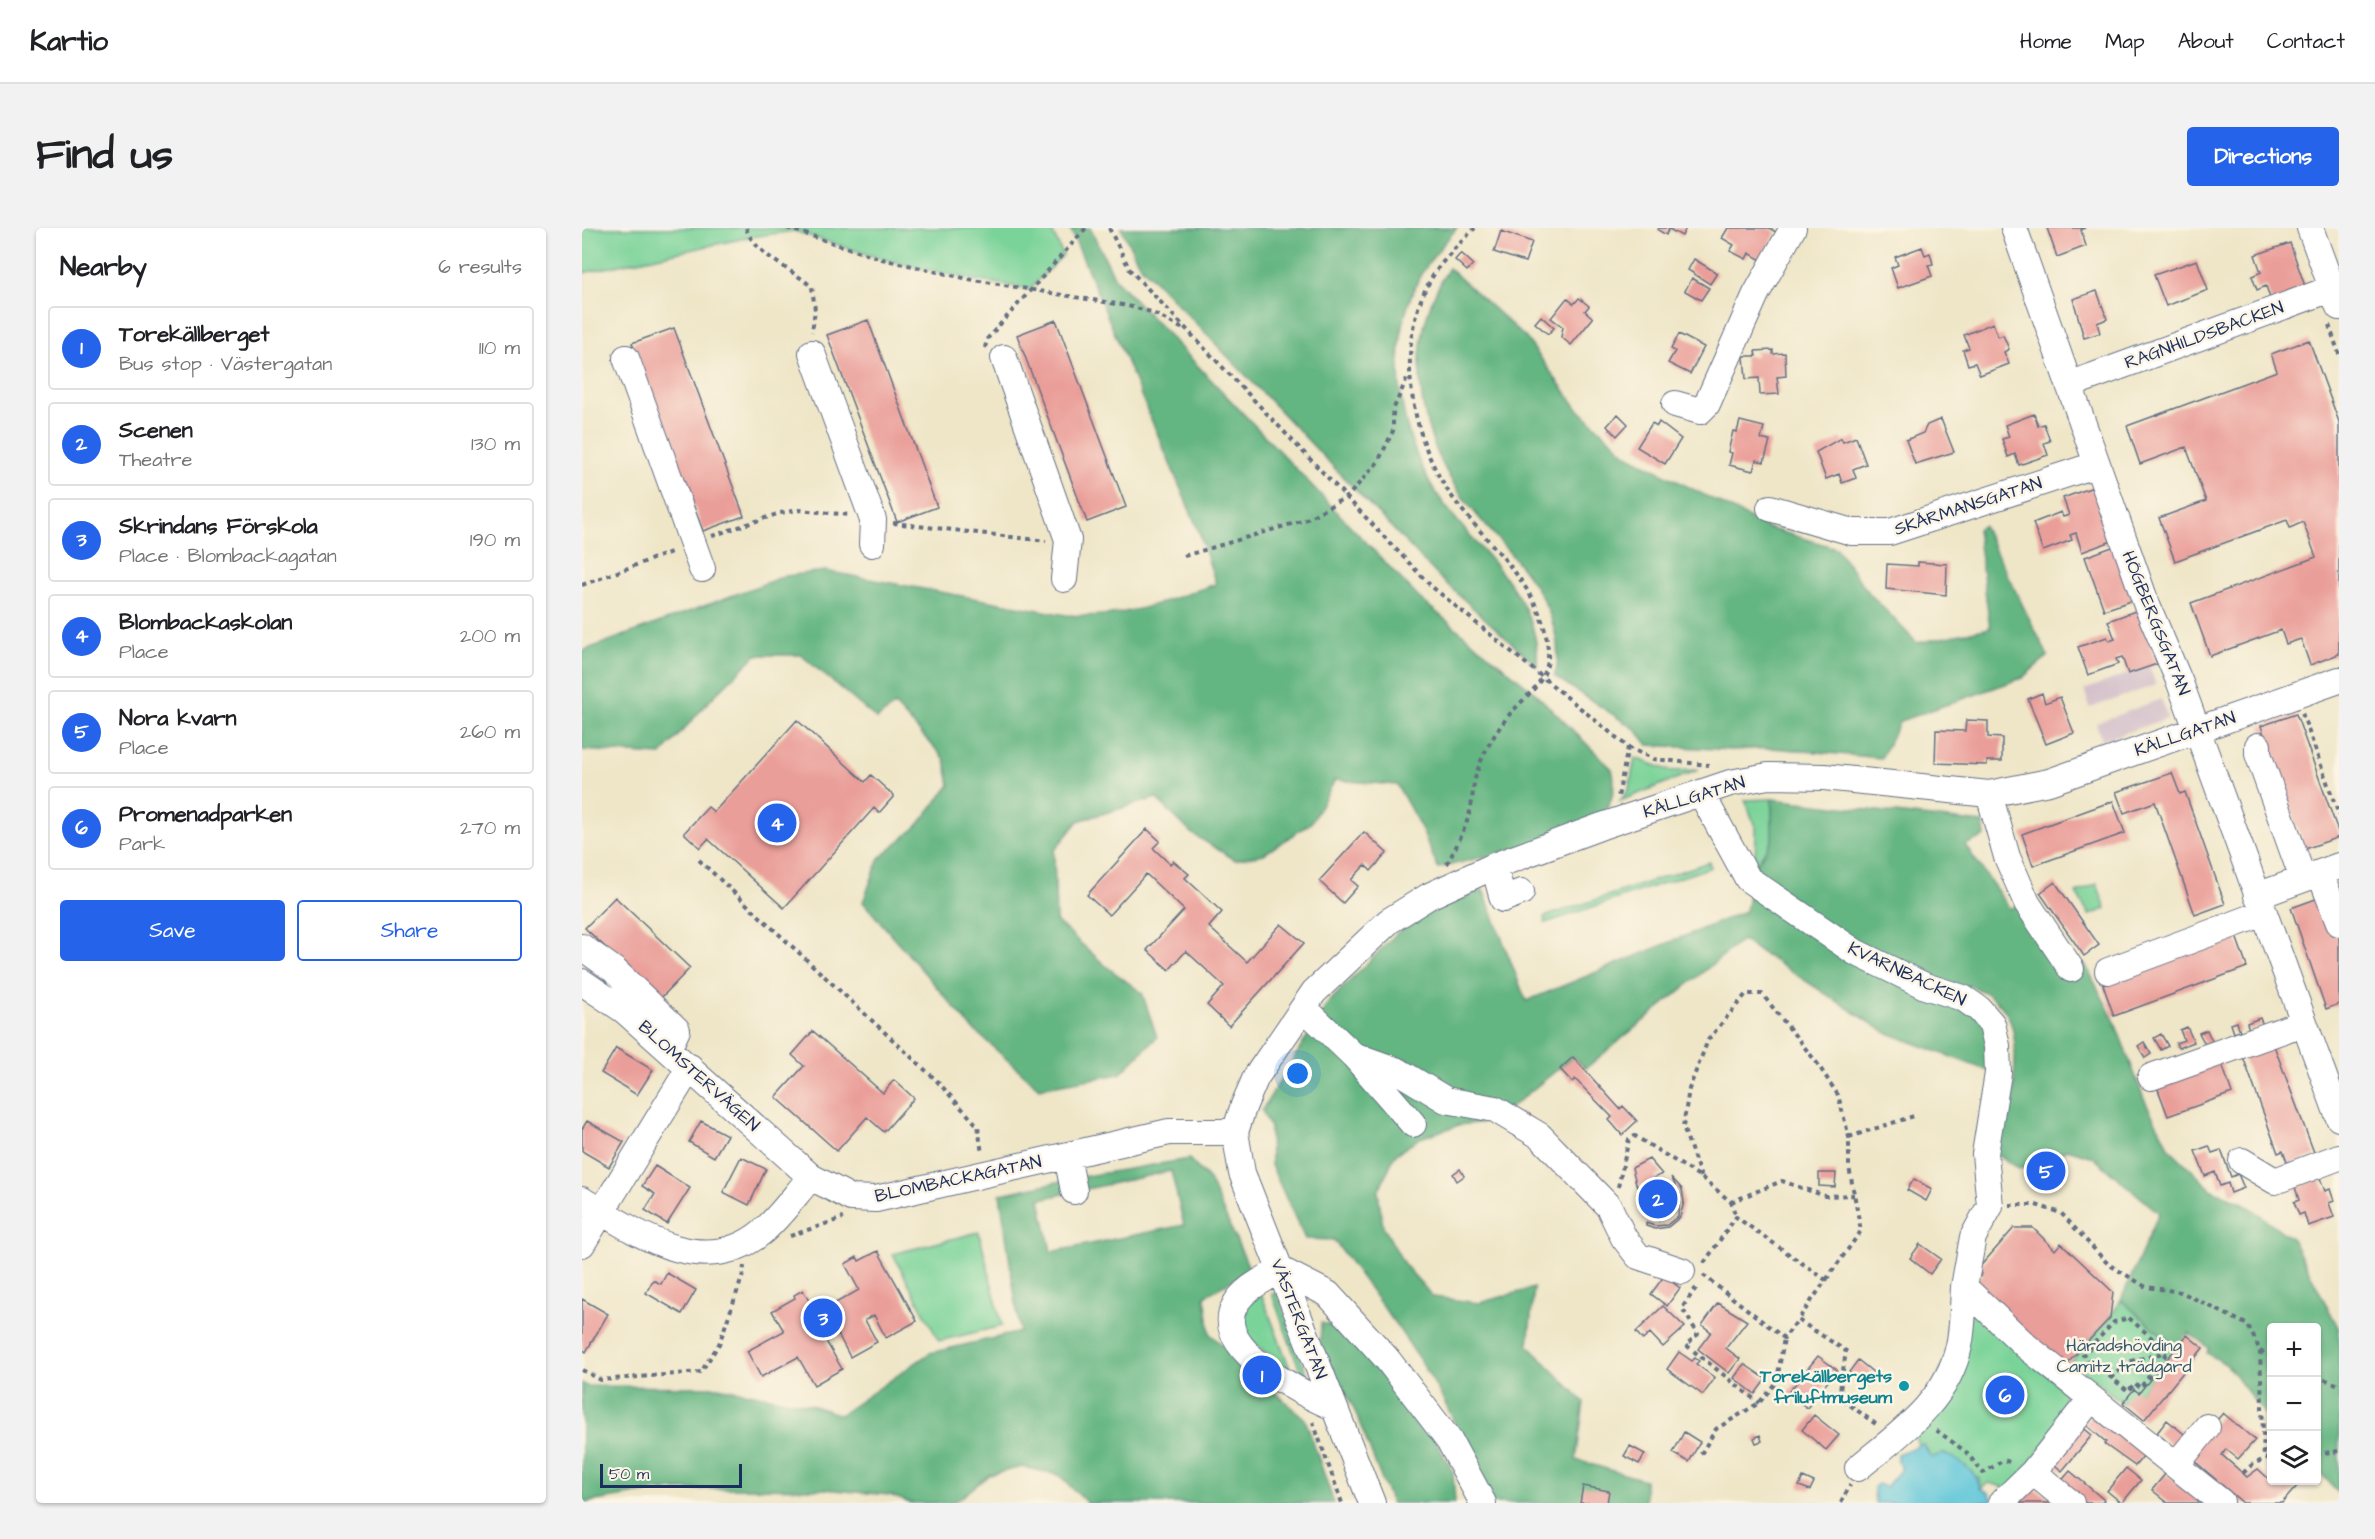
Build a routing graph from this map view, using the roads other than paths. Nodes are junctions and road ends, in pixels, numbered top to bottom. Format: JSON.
{"nodes":[{"id":1,"x":1793,"y":228,"type":"edge"},
{"id":2,"x":2014,"y":228,"type":"edge"},
{"id":3,"x":2310,"y":228,"type":"edge"},
{"id":4,"x":2337,"y":294,"type":"edge"},
{"id":5,"x":812,"y":354,"type":"road end"},
{"id":6,"x":626,"y":358,"type":"dead end"},
{"id":7,"x":1004,"y":358,"type":"road end"},
{"id":8,"x":2069,"y":385,"type":"junction"},
{"id":9,"x":1675,"y":404,"type":"dead end"},
{"id":10,"x":2096,"y":465,"type":"junction"},
{"id":11,"x":1770,"y":508,"type":"dead end"},
{"id":12,"x":873,"y":532,"type":"road end"},
{"id":13,"x":702,"y":569,"type":"dead end"},
{"id":14,"x":1064,"y":579,"type":"dead end"},
{"id":15,"x":2339,"y":680,"type":"edge"},
{"id":16,"x":2196,"y":729,"type":"junction"},
{"id":17,"x":2258,"y":746,"type":"dead end"},
{"id":18,"x":1701,"y":793,"type":"junction"},
{"id":19,"x":1989,"y":794,"type":"junction"},
{"id":20,"x":1494,"y":866,"type":"junction"},
{"id":21,"x":2320,"y":873,"type":"edge"},
{"id":22,"x":1521,"y":892,"type":"dead end"},
{"id":23,"x":2261,"y":905,"type":"junction"},
{"id":24,"x":2339,"y":924,"type":"edge"},
{"id":25,"x":582,"y":947,"type":"edge"},
{"id":26,"x":2072,"y":969,"type":"dead end"},
{"id":27,"x":2108,"y":971,"type":"dead end"},
{"id":28,"x":582,"y":982,"type":"edge"},
{"id":29,"x":1304,"y":1008,"type":"junction"},
{"id":30,"x":2303,"y":1023,"type":"junction"},
{"id":31,"x":668,"y":1049,"type":"junction"},
{"id":32,"x":1353,"y":1054,"type":"junction"},
{"id":33,"x":690,"y":1067,"type":"junction"},
{"id":34,"x":2151,"y":1077,"type":"dead end"},
{"id":35,"x":2339,"y":1118,"type":"edge"},
{"id":36,"x":1413,"y":1124,"type":"dead end"},
{"id":37,"x":1235,"y":1132,"type":"junction"},
{"id":38,"x":1067,"y":1156,"type":"junction"},
{"id":39,"x":2339,"y":1157,"type":"edge"},
{"id":40,"x":2242,"y":1161,"type":"dead end"},
{"id":41,"x":811,"y":1177,"type":"junction"},
{"id":42,"x":1074,"y":1191,"type":"dead end"},
{"id":43,"x":592,"y":1206,"type":"edge"},
{"id":44,"x":582,"y":1244,"type":"edge"},
{"id":45,"x":1281,"y":1270,"type":"junction"},
{"id":46,"x":1694,"y":1274,"type":"road end"},
{"id":47,"x":1964,"y":1287,"type":"junction"},
{"id":48,"x":2091,"y":1399,"type":"junction"},
{"id":49,"x":1333,"y":1407,"type":"junction"},
{"id":50,"x":2206,"y":1427,"type":"dead end"},
{"id":51,"x":2176,"y":1465,"type":"junction"},
{"id":52,"x":1858,"y":1468,"type":"dead end"},
{"id":53,"x":2033,"y":1472,"type":"junction"},
{"id":54,"x":2221,"y":1502,"type":"edge"},
{"id":55,"x":1372,"y":1503,"type":"edge"},
{"id":56,"x":1483,"y":1503,"type":"edge"},
{"id":57,"x":2001,"y":1503,"type":"edge"},
{"id":58,"x":2071,"y":1503,"type":"edge"}],
"edges":[{"from":1,"to":9,"type":"street"},
{"from":2,"to":8,"type":"street","name":"HÖGBERGSGATAN"},
{"from":3,"to":4,"type":"street"},
{"from":4,"to":8,"type":"street","name":"RAGNHILDSBACKEN"},
{"from":5,"to":12,"type":"street"},
{"from":6,"to":13,"type":"street"},
{"from":7,"to":14,"type":"street"},
{"from":8,"to":10,"type":"street","name":"HÖGBERGSGATAN"},
{"from":10,"to":11,"type":"street","name":"SKÅRMANSGATAN"},
{"from":10,"to":16,"type":"street","name":"HÖGBERGSGATAN"},
{"from":15,"to":16,"type":"street","name":"KÄLLGATAN"},
{"from":16,"to":19,"type":"street","name":"KÄLLGATAN"},
{"from":16,"to":23,"type":"street","name":"HÖGBERGSGATAN"},
{"from":17,"to":21,"type":"street"},
{"from":18,"to":19,"type":"street","name":"KÄLLGATAN"},
{"from":18,"to":20,"type":"street","name":"KÄLLGATAN"},
{"from":18,"to":47,"type":"street","name":"KVARNBACKEN"},
{"from":19,"to":26,"type":"street"},
{"from":20,"to":22,"type":"street"},
{"from":20,"to":29,"type":"street","name":"KÄLLGATAN"},
{"from":21,"to":23,"type":"street"},
{"from":21,"to":24,"type":"street"},
{"from":23,"to":27,"type":"street"},
{"from":23,"to":30,"type":"street","name":"HÖGBERGSGATAN"},
{"from":25,"to":31,"type":"street"},
{"from":28,"to":31,"type":"street","name":"BLOMSTERVÄGEN"},
{"from":29,"to":32,"type":"street"},
{"from":29,"to":37,"type":"street","name":"KÄLLGATAN"},
{"from":30,"to":34,"type":"street"},
{"from":30,"to":35,"type":"street","name":"HÖGBERGSGATAN"},
{"from":31,"to":33,"type":"street","name":"BLOMSTERVÄGEN"},
{"from":32,"to":36,"type":"street"},
{"from":32,"to":46,"type":"street"},
{"from":33,"to":41,"type":"street","name":"BLOMSTERVÄGEN"},
{"from":33,"to":43,"type":"street"},
{"from":37,"to":38,"type":"street","name":"BLOMBACKAGATAN"},
{"from":37,"to":45,"type":"street","name":"VÄSTERGATAN"},
{"from":38,"to":41,"type":"street","name":"BLOMBACKAGATAN"},
{"from":38,"to":42,"type":"street"},
{"from":39,"to":40,"type":"street"},
{"from":41,"to":43,"type":"street"},
{"from":43,"to":44,"type":"street"},
{"from":45,"to":49,"type":"street","name":"VÄSTERGATAN"},
{"from":45,"to":49,"type":"street"},
{"from":45,"to":56,"type":"street"},
{"from":47,"to":48,"type":"street"},
{"from":47,"to":52,"type":"street"},
{"from":48,"to":51,"type":"street"},
{"from":48,"to":53,"type":"street"},
{"from":49,"to":55,"type":"street","name":"VÄSTERGATAN"},
{"from":50,"to":51,"type":"street"},
{"from":51,"to":54,"type":"street"},
{"from":53,"to":57,"type":"street"},
{"from":53,"to":58,"type":"street"}]}
